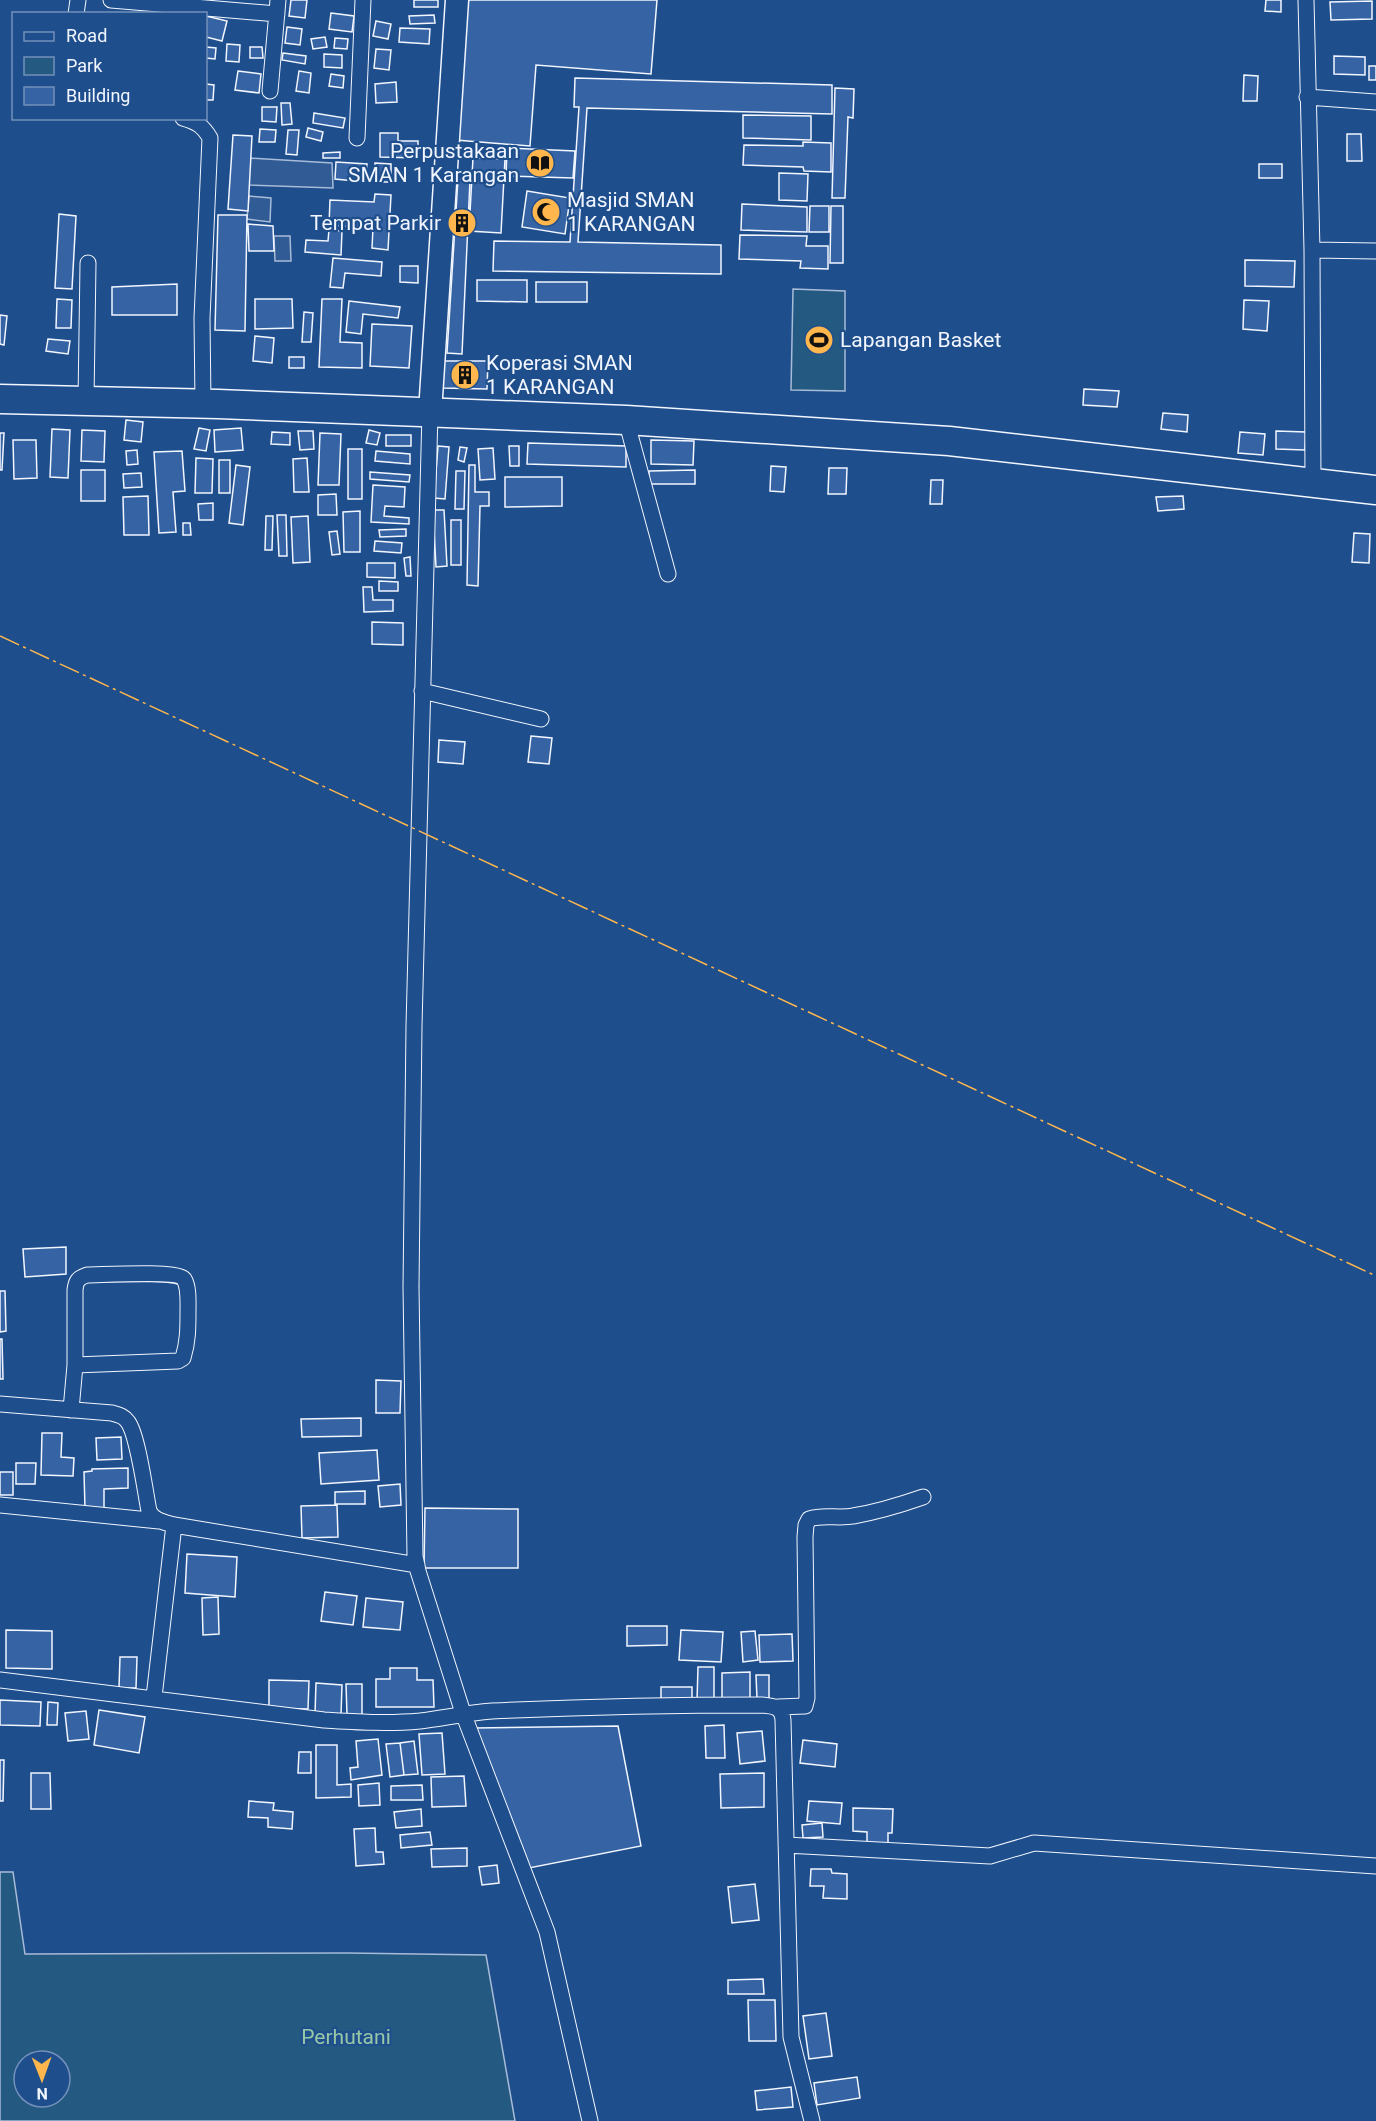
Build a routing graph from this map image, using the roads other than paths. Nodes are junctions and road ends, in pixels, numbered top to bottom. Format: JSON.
{"nodes":[{"id":1,"x":111,"y":0,"type":"edge"},
{"id":2,"x":363,"y":0,"type":"edge"},
{"id":3,"x":457,"y":0,"type":"edge"},
{"id":4,"x":1306,"y":0,"type":"edge"},
{"id":5,"x":278,"y":7,"type":"edge"},
{"id":6,"x":270,"y":91,"type":"dead end"},
{"id":7,"x":1307,"y":97,"type":"junction"},
{"id":8,"x":1376,"y":102,"type":"edge"},
{"id":9,"x":192,"y":120,"type":"edge"},
{"id":10,"x":357,"y":138,"type":"dead end"},
{"id":11,"x":1312,"y":250,"type":"junction"},
{"id":12,"x":1376,"y":251,"type":"edge"},
{"id":13,"x":88,"y":263,"type":"dead end"},
{"id":14,"x":0,"y":399,"type":"edge"},
{"id":15,"x":86,"y":401,"type":"junction"},
{"id":16,"x":203,"y":405,"type":"junction"},
{"id":17,"x":430,"y":412,"type":"junction"},
{"id":18,"x":626,"y":420,"type":"junction"},
{"id":19,"x":1313,"y":483,"type":"junction"},
{"id":20,"x":1376,"y":490,"type":"edge"},
{"id":21,"x":668,"y":574,"type":"dead end"},
{"id":22,"x":422,"y":691,"type":"junction"},
{"id":23,"x":542,"y":719,"type":"dead end"},
{"id":24,"x":75,"y":1365,"type":"junction"},
{"id":25,"x":0,"y":1404,"type":"edge"},
{"id":26,"x":71,"y":1410,"type":"junction"},
{"id":27,"x":923,"y":1497,"type":"dead end"},
{"id":28,"x":0,"y":1505,"type":"edge"},
{"id":29,"x":167,"y":1523,"type":"junction"},
{"id":30,"x":417,"y":1564,"type":"junction"},
{"id":31,"x":0,"y":1680,"type":"edge"},
{"id":32,"x":154,"y":1697,"type":"junction"},
{"id":33,"x":778,"y":1707,"type":"junction"},
{"id":34,"x":463,"y":1713,"type":"junction"},
{"id":35,"x":786,"y":1845,"type":"junction"},
{"id":36,"x":1376,"y":1866,"type":"edge"},
{"id":37,"x":590,"y":2121,"type":"edge"},
{"id":38,"x":812,"y":2121,"type":"edge"}],
"edges":[{"from":1,"to":5,"type":"street"},
{"from":2,"to":10,"type":"street"},
{"from":3,"to":17,"type":"street"},
{"from":4,"to":7,"type":"street"},
{"from":5,"to":6,"type":"street"},
{"from":7,"to":8,"type":"street"},
{"from":7,"to":11,"type":"street"},
{"from":9,"to":16,"type":"street"},
{"from":11,"to":12,"type":"street"},
{"from":11,"to":19,"type":"street"},
{"from":13,"to":15,"type":"street"},
{"from":14,"to":15,"type":"highway"},
{"from":15,"to":16,"type":"highway"},
{"from":16,"to":17,"type":"highway"},
{"from":17,"to":18,"type":"highway"},
{"from":17,"to":22,"type":"street"},
{"from":18,"to":19,"type":"highway"},
{"from":18,"to":21,"type":"street"},
{"from":19,"to":20,"type":"highway"},
{"from":22,"to":23,"type":"street"},
{"from":22,"to":30,"type":"street"},
{"from":24,"to":24,"type":"street"},
{"from":24,"to":26,"type":"street"},
{"from":25,"to":26,"type":"street"},
{"from":26,"to":29,"type":"street"},
{"from":27,"to":33,"type":"street"},
{"from":28,"to":29,"type":"street"},
{"from":29,"to":30,"type":"street"},
{"from":29,"to":32,"type":"street"},
{"from":30,"to":34,"type":"street"},
{"from":31,"to":32,"type":"street"},
{"from":32,"to":34,"type":"street"},
{"from":33,"to":34,"type":"street"},
{"from":33,"to":35,"type":"street"},
{"from":34,"to":37,"type":"street"},
{"from":35,"to":36,"type":"street"},
{"from":35,"to":38,"type":"street"}]}
